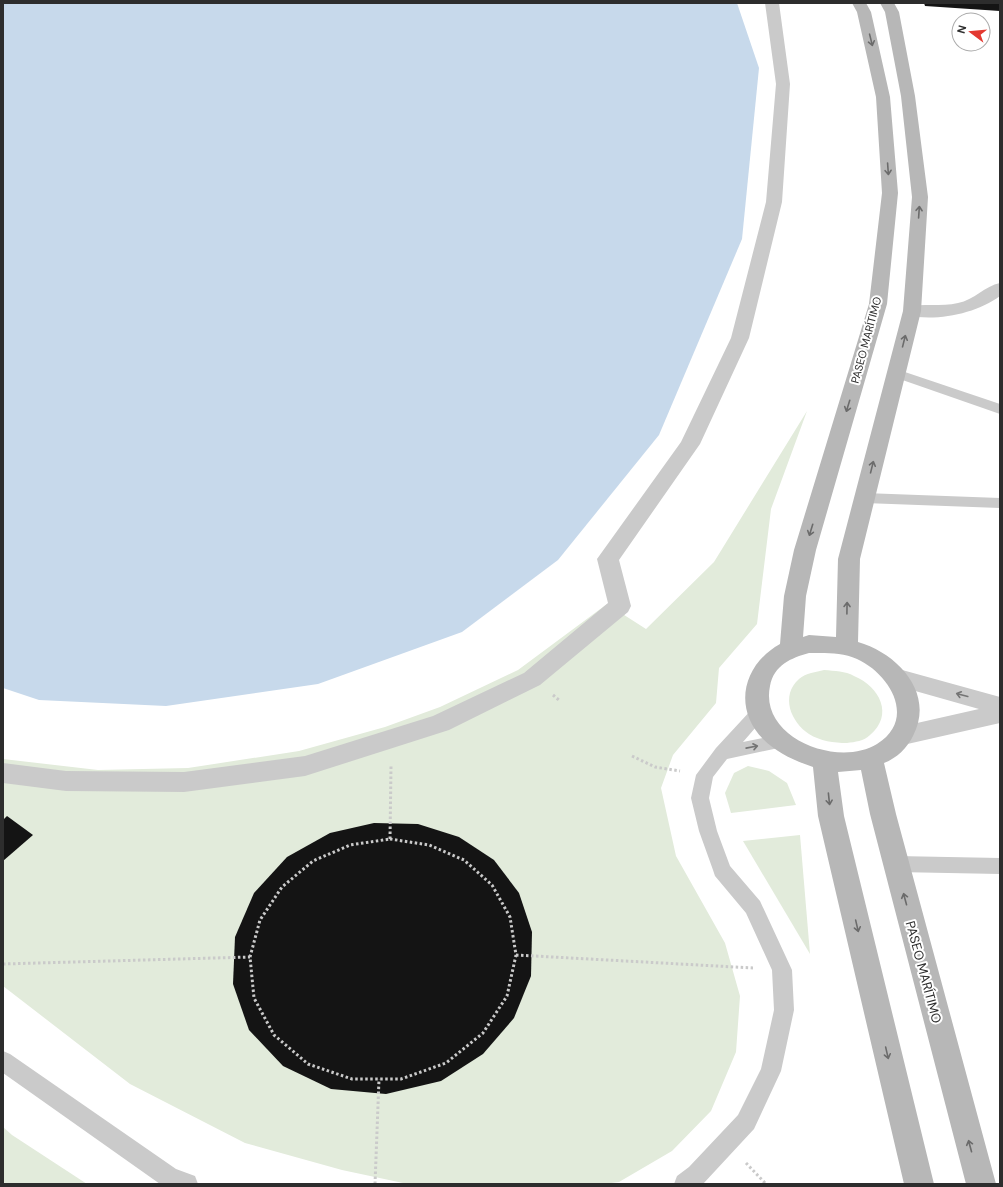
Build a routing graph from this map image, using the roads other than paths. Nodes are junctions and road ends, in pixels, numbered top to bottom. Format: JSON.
{"nodes":[{"id":1,"x":772,"y":3,"type":"edge"},
{"id":2,"x":859,"y":3,"type":"edge"},
{"id":3,"x":887,"y":3,"type":"edge"},
{"id":4,"x":1000,"y":288,"type":"edge"},
{"id":5,"x":912,"y":311,"type":"junction"},
{"id":6,"x":896,"y":373,"type":"junction"},
{"id":7,"x":1000,"y":409,"type":"edge"},
{"id":8,"x":864,"y":498,"type":"junction"},
{"id":9,"x":1000,"y":503,"type":"edge"},
{"id":10,"x":847,"y":647,"type":"junction"},
{"id":11,"x":791,"y":648,"type":"junction"},
{"id":12,"x":895,"y":677,"type":"junction"},
{"id":13,"x":1000,"y":706,"type":"edge"},
{"id":14,"x":759,"y":713,"type":"junction"},
{"id":15,"x":1000,"y":714,"type":"edge"},
{"id":16,"x":903,"y":735,"type":"junction"},
{"id":17,"x":782,"y":742,"type":"junction"},
{"id":18,"x":722,"y":753,"type":"junction"},
{"id":19,"x":871,"y":758,"type":"junction"},
{"id":20,"x":824,"y":761,"type":"junction"},
{"id":21,"x":3,"y":773,"type":"edge"},
{"id":22,"x":896,"y":864,"type":"junction"},
{"id":23,"x":1000,"y":866,"type":"edge"},
{"id":24,"x":3,"y":1060,"type":"edge"},
{"id":25,"x":187,"y":1184,"type":"edge"},
{"id":26,"x":685,"y":1184,"type":"edge"},
{"id":27,"x":920,"y":1184,"type":"edge"},
{"id":28,"x":981,"y":1184,"type":"edge"}],
"edges":[{"from":1,"to":21,"type":"street"},
{"from":2,"to":11,"type":"main road","name":"PASEO MARÍTIMO","one_way":true},
{"from":5,"to":3,"type":"main road","one_way":true},
{"from":4,"to":5,"type":"street"},
{"from":6,"to":5,"type":"main road","one_way":true},
{"from":6,"to":7,"type":"lane"},
{"from":8,"to":6,"type":"main road","one_way":true},
{"from":8,"to":9,"type":"lane"},
{"from":10,"to":8,"type":"main road","one_way":true},
{"from":10,"to":11,"type":"main road"},
{"from":10,"to":12,"type":"main road"},
{"from":11,"to":14,"type":"main road"},
{"from":13,"to":12,"type":"street","one_way":true},
{"from":12,"to":16,"type":"main road"},
{"from":14,"to":17,"type":"main road"},
{"from":14,"to":18,"type":"lane"},
{"from":15,"to":16,"type":"street"},
{"from":16,"to":19,"type":"main road"},
{"from":18,"to":17,"type":"lane","one_way":true},
{"from":17,"to":20,"type":"main road"},
{"from":18,"to":26,"type":"lane"},
{"from":19,"to":20,"type":"main road"},
{"from":19,"to":22,"type":"main road","name":"PASEO MARÍTIMO"},
{"from":20,"to":27,"type":"main road","one_way":true},
{"from":22,"to":23,"type":"lane"},
{"from":28,"to":22,"type":"main road","name":"PASEO MARÍTIMO","one_way":true},
{"from":24,"to":25,"type":"lane"}]}
